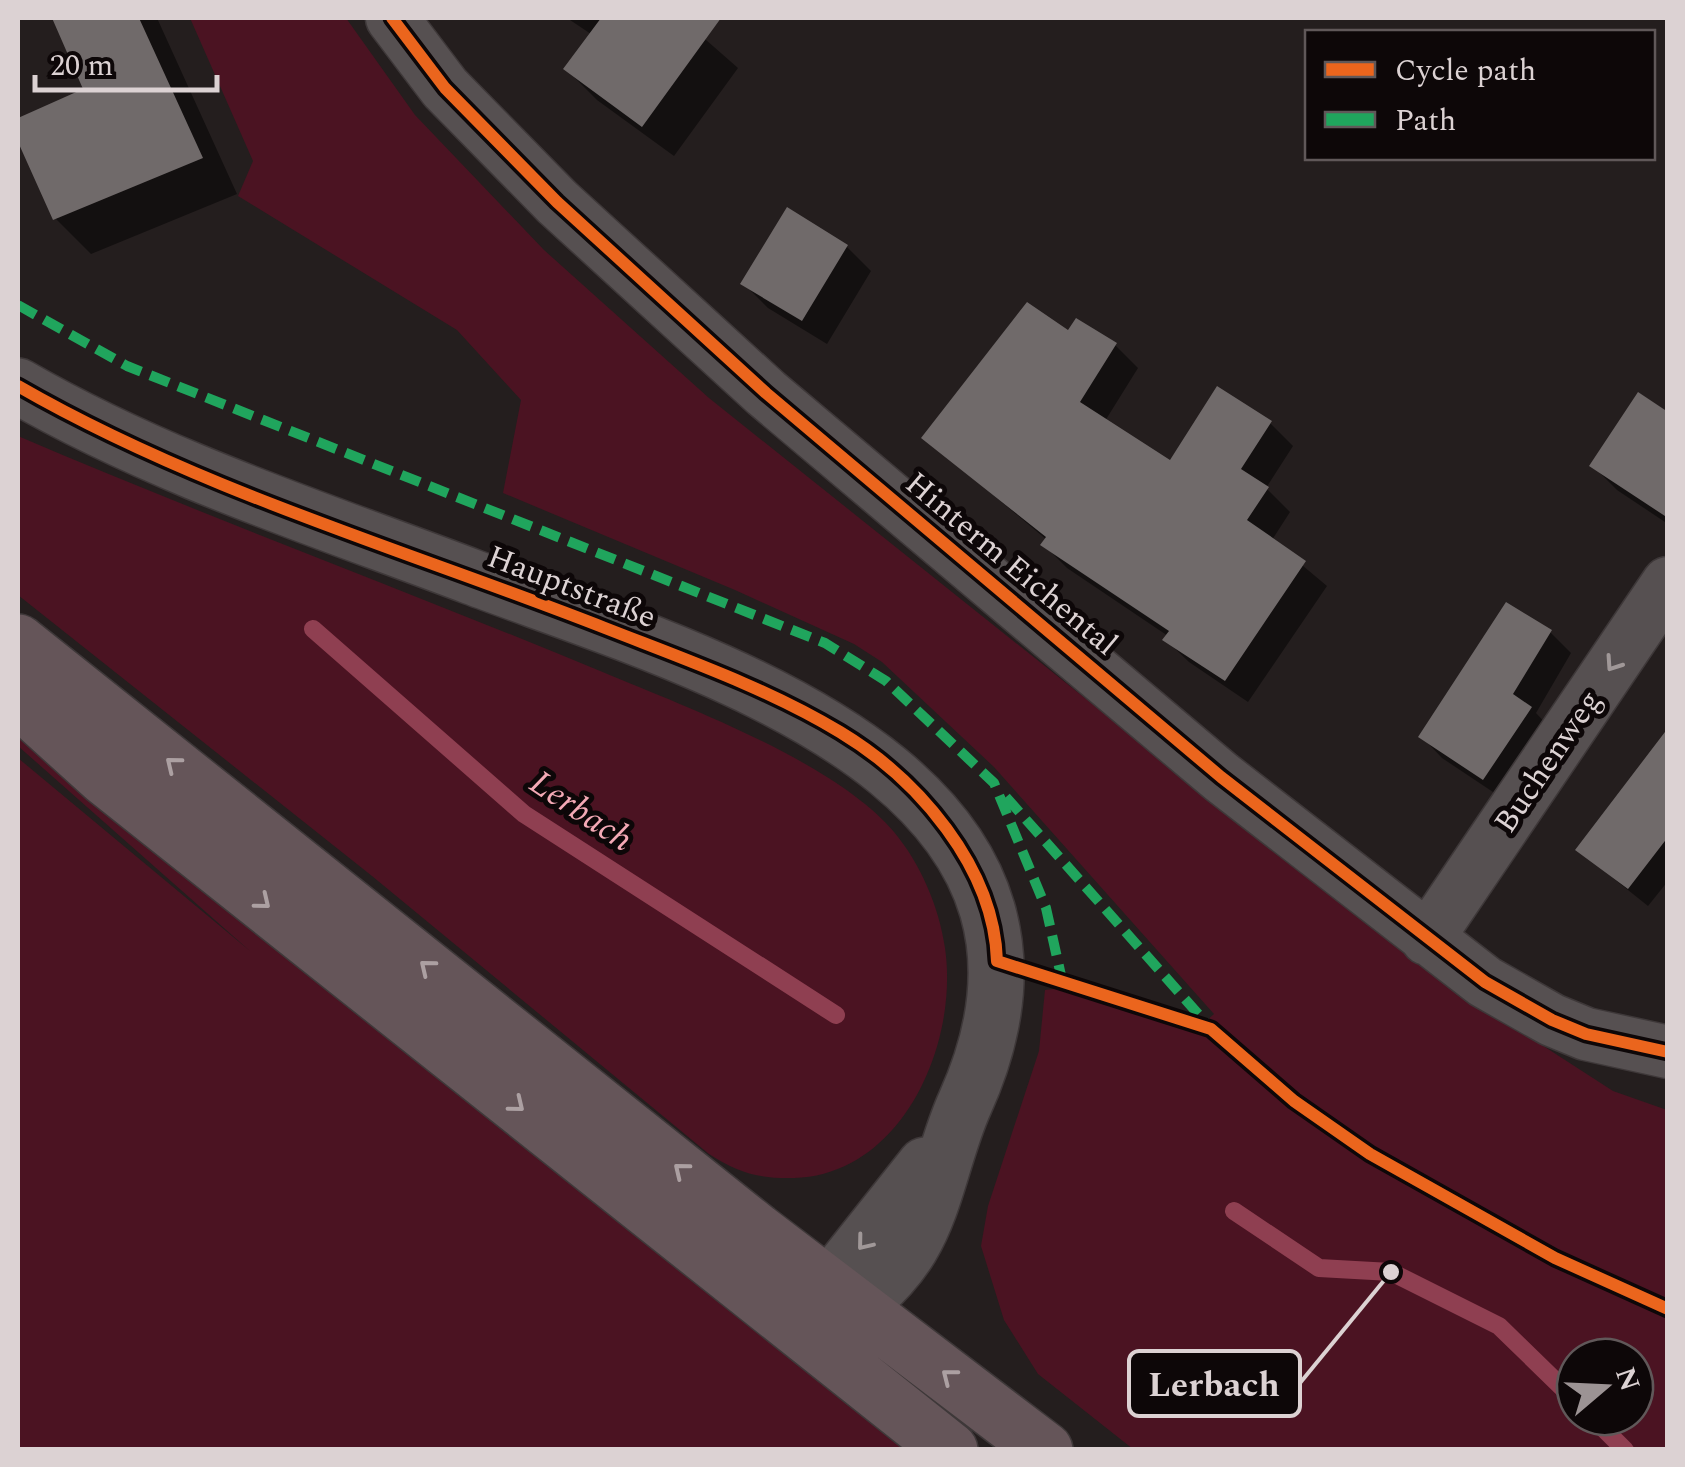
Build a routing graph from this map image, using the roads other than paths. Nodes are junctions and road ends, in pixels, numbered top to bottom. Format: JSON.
{"nodes":[{"id":1,"x":392,"y":18,"type":"edge"},
{"id":2,"x":18,"y":386,"type":"edge"},
{"id":3,"x":1668,"y":583,"type":"edge"},
{"id":4,"x":18,"y":642,"type":"edge"},
{"id":5,"x":18,"y":700,"type":"edge"},
{"id":6,"x":1426,"y":939,"type":"junction"},
{"id":7,"x":1668,"y":1052,"type":"edge"},
{"id":8,"x":844,"y":1296,"type":"junction"},
{"id":9,"x":810,"y":1340,"type":"junction"},
{"id":10,"x":950,"y":1450,"type":"edge"},
{"id":11,"x":1045,"y":1450,"type":"edge"}],
"edges":[{"from":1,"to":6,"type":"street","name":"Hinterm Eichental"},
{"from":2,"to":8,"type":"street","name":"Hauptstraße"},
{"from":3,"to":6,"type":"street","name":"Buchenweg","one_way":true},
{"from":8,"to":4,"type":"main road","one_way":true},
{"from":5,"to":9,"type":"main road","one_way":true},
{"from":6,"to":7,"type":"street","name":"Hinterm Eichental"},
{"from":8,"to":9,"type":"street","name":"Hauptstraße"},
{"from":11,"to":8,"type":"main road","one_way":true},
{"from":9,"to":10,"type":"main road"}]}
